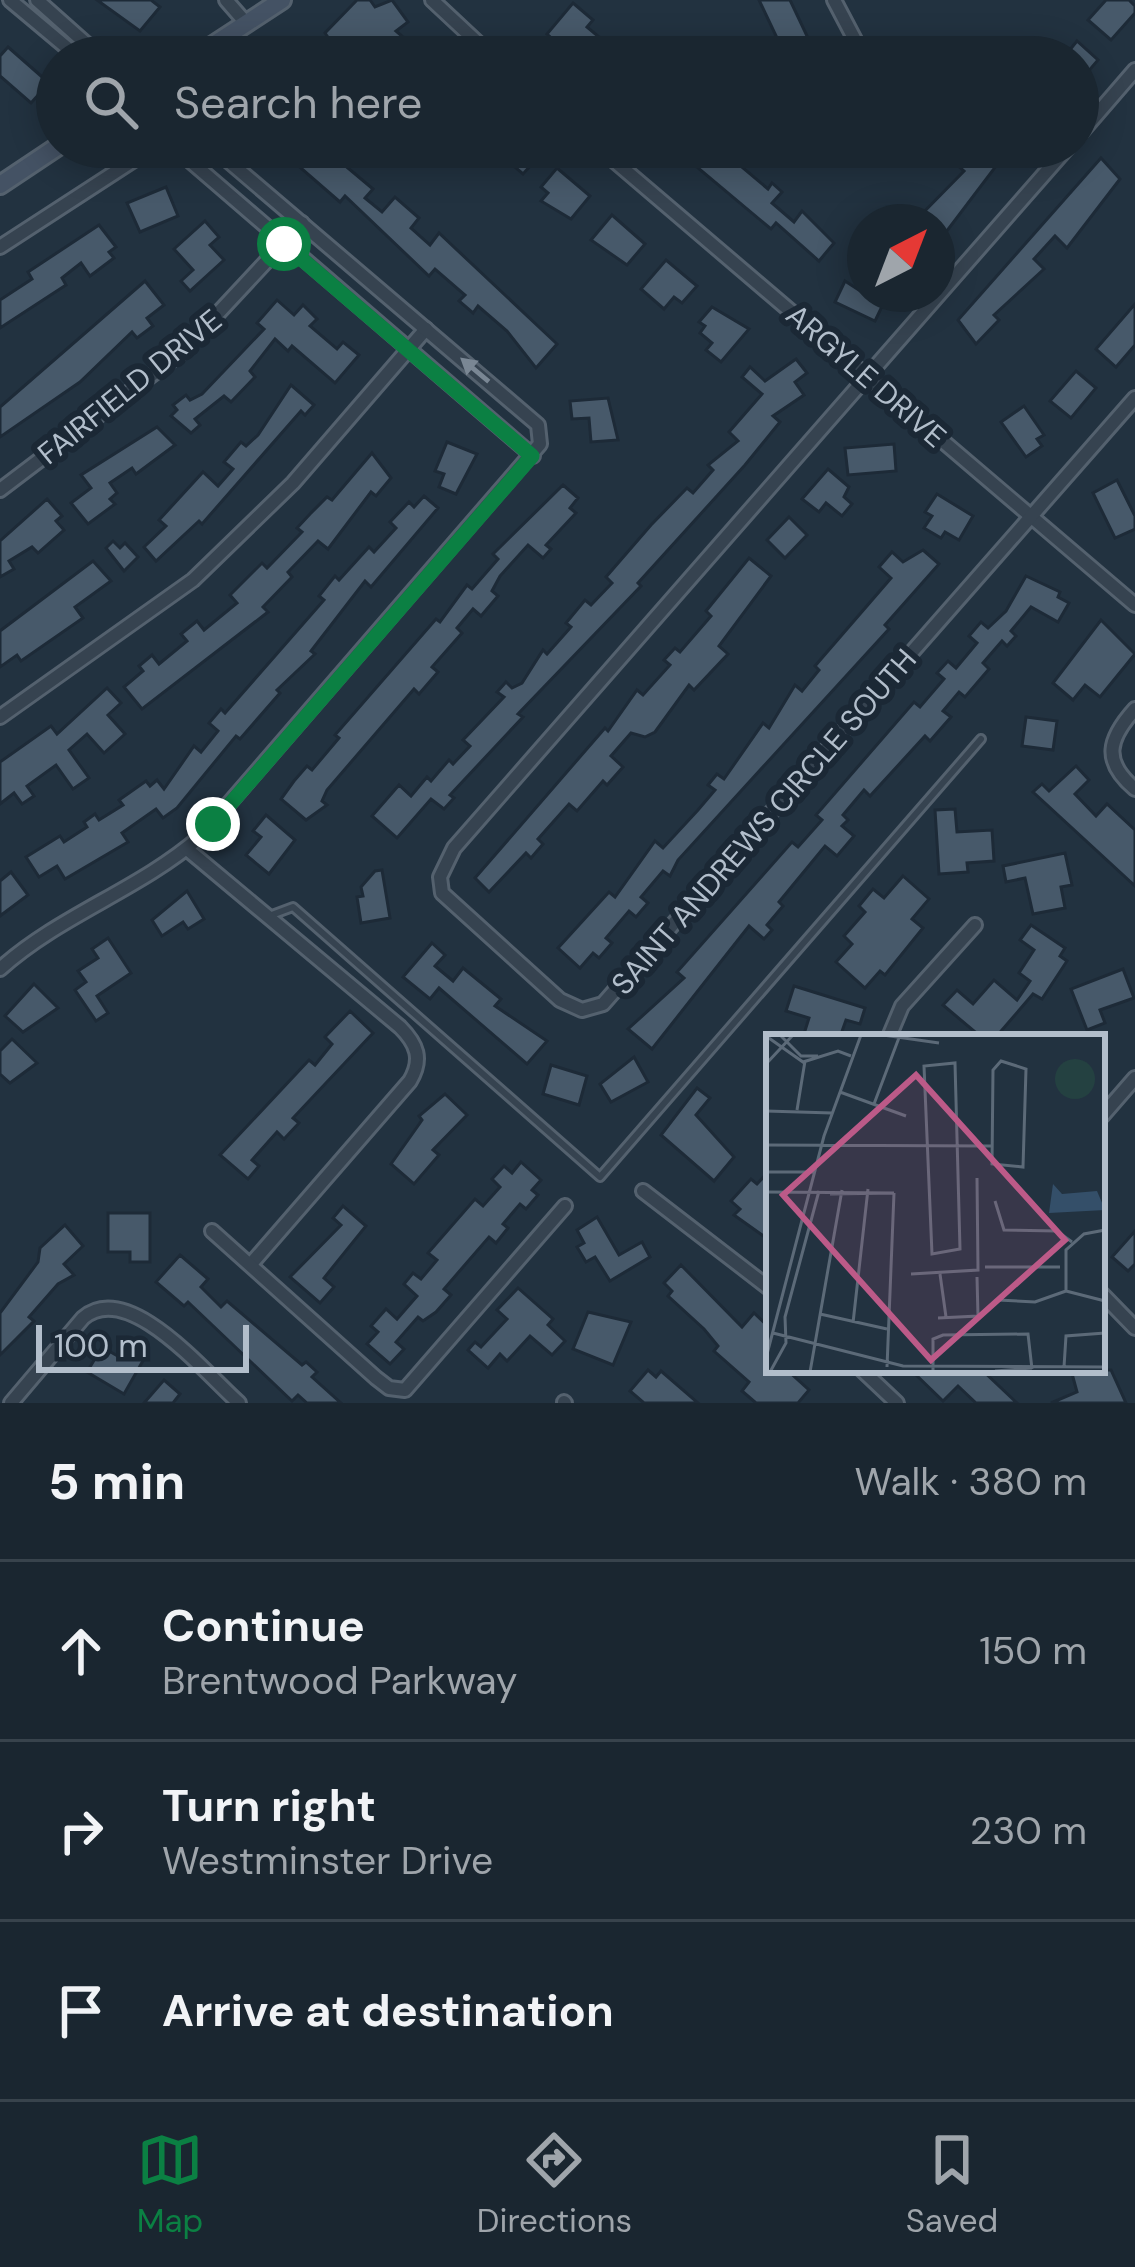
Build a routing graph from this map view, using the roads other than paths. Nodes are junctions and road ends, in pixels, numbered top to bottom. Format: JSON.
{"nodes":[{"id":1,"x":10,"y":0,"type":"edge"},
{"id":2,"x":37,"y":0,"type":"edge"},
{"id":3,"x":282,"y":0,"type":"edge"},
{"id":4,"x":432,"y":0,"type":"edge"},
{"id":5,"x":834,"y":0,"type":"edge"},
{"id":6,"x":229,"y":1,"type":"edge"},
{"id":7,"x":246,"y":23,"type":"junction"},
{"id":8,"x":53,"y":36,"type":"edge"},
{"id":9,"x":77,"y":36,"type":"edge"},
{"id":10,"x":226,"y":36,"type":"edge"},
{"id":11,"x":471,"y":36,"type":"edge"},
{"id":12,"x":853,"y":36,"type":"edge"},
{"id":13,"x":1135,"y":70,"type":"edge"},
{"id":14,"x":1099,"y":112,"type":"edge"},
{"id":15,"x":36,"y":161,"type":"edge"},
{"id":16,"x":122,"y":168,"type":"edge"},
{"id":17,"x":199,"y":168,"type":"edge"},
{"id":18,"x":237,"y":168,"type":"edge"},
{"id":19,"x":623,"y":168,"type":"edge"},
{"id":20,"x":1050,"y":168,"type":"edge"},
{"id":21,"x":0,"y":185,"type":"edge"},
{"id":22,"x":302,"y":224,"type":"junction"},
{"id":23,"x":284,"y":244,"type":"junction"},
{"id":24,"x":0,"y":248,"type":"edge"},
{"id":25,"x":426,"y":329,"type":"junction"},
{"id":26,"x":408,"y":350,"type":"junction"},
{"id":27,"x":868,"y":377,"type":"junction"},
{"id":28,"x":1135,"y":398,"type":"edge"},
{"id":29,"x":532,"y":456,"type":"junction"},
{"id":30,"x":0,"y":490,"type":"edge"},
{"id":31,"x":1031,"y":517,"type":"junction"},
{"id":32,"x":1135,"y":605,"type":"edge"},
{"id":33,"x":1135,"y":709,"type":"edge"},
{"id":34,"x":0,"y":717,"type":"edge"},
{"id":35,"x":982,"y":739,"type":"dead end"},
{"id":36,"x":1135,"y":789,"type":"edge"},
{"id":37,"x":187,"y":849,"type":"junction"},
{"id":38,"x":269,"y":916,"type":"junction"},
{"id":39,"x":974,"y":925,"type":"dead end"},
{"id":40,"x":0,"y":969,"type":"edge"},
{"id":41,"x":890,"y":1034,"type":"edge"},
{"id":42,"x":1135,"y":1078,"type":"edge"},
{"id":43,"x":1105,"y":1113,"type":"edge"},
{"id":44,"x":643,"y":1191,"type":"dead end"},
{"id":45,"x":565,"y":1206,"type":"dead end"},
{"id":46,"x":212,"y":1231,"type":"dead end"},
{"id":47,"x":250,"y":1264,"type":"junction"},
{"id":48,"x":766,"y":1286,"type":"edge"},
{"id":49,"x":1105,"y":1297,"type":"edge"},
{"id":50,"x":1135,"y":1328,"type":"edge"},
{"id":51,"x":865,"y":1373,"type":"edge"},
{"id":52,"x":11,"y":1403,"type":"edge"},
{"id":53,"x":239,"y":1403,"type":"edge"},
{"id":54,"x":896,"y":1403,"type":"edge"}],
"edges":[{"from":1,"to":8,"type":"street"},
{"from":2,"to":9,"type":"street"},
{"from":3,"to":7,"type":"main road"},
{"from":4,"to":11,"type":"street"},
{"from":5,"to":12,"type":"street"},
{"from":6,"to":7,"type":"street"},
{"from":7,"to":10,"type":"main road"},
{"from":13,"to":14,"type":"street"},
{"from":15,"to":21,"type":"main road"},
{"from":16,"to":24,"type":"street"},
{"from":17,"to":23,"type":"street"},
{"from":18,"to":22,"type":"street"},
{"from":19,"to":27,"type":"street","name":"ARGYLE DRIVE"},
{"from":20,"to":27,"type":"street"},
{"from":22,"to":23,"type":"street","name":"FAIRFIELD DRIVE"},
{"from":22,"to":25,"type":"street"},
{"from":23,"to":26,"type":"street"},
{"from":23,"to":30,"type":"street","name":"FAIRFIELD DRIVE"},
{"from":25,"to":26,"type":"street"},
{"from":29,"to":25,"type":"street","one_way":true},
{"from":26,"to":29,"type":"street"},
{"from":26,"to":34,"type":"street"},
{"from":27,"to":31,"type":"street","name":"ARGYLE DRIVE"},
{"from":27,"to":31,"type":"street","name":"SAINT ANDREWS CIRCLE SOUTH"},
{"from":28,"to":31,"type":"street"},
{"from":29,"to":37,"type":"street"},
{"from":31,"to":32,"type":"street","name":"ARGYLE DRIVE"},
{"from":33,"to":36,"type":"street"},
{"from":35,"to":38,"type":"lane"},
{"from":37,"to":38,"type":"street"},
{"from":37,"to":40,"type":"street"},
{"from":38,"to":47,"type":"street"},
{"from":39,"to":41,"type":"street"},
{"from":42,"to":43,"type":"street"},
{"from":44,"to":48,"type":"street"},
{"from":45,"to":47,"type":"street"},
{"from":46,"to":47,"type":"street"},
{"from":49,"to":50,"type":"street"},
{"from":51,"to":54,"type":"street"},
{"from":52,"to":53,"type":"street"}]}
